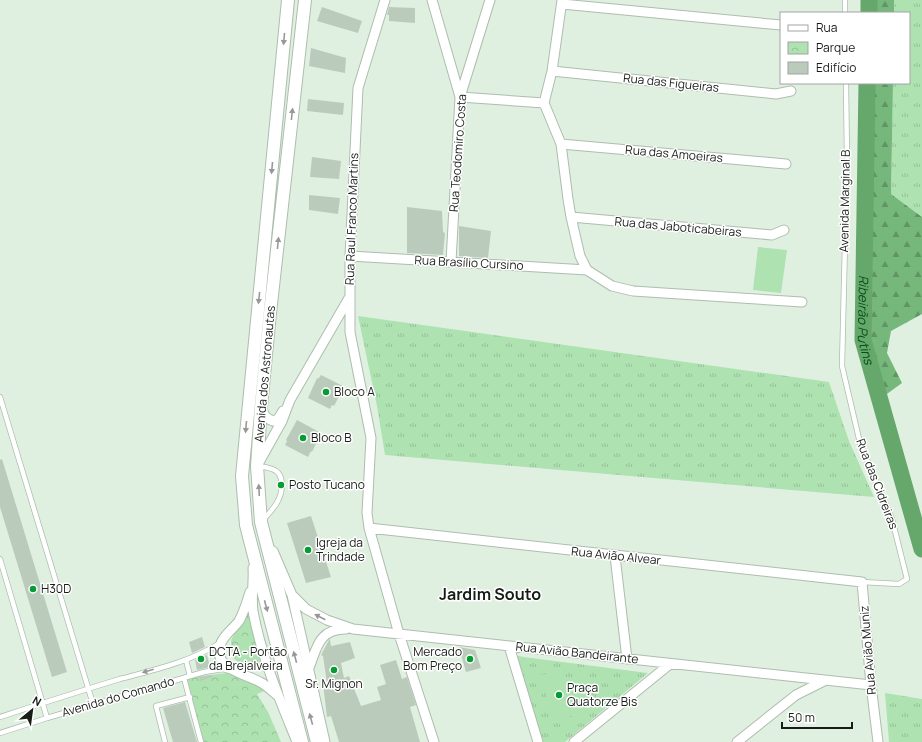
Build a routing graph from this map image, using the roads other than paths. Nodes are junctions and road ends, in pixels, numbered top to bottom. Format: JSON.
{"nodes":[{"id":1,"x":288,"y":0,"type":"edge"},
{"id":2,"x":305,"y":0,"type":"edge"},
{"id":3,"x":385,"y":0,"type":"edge"},
{"id":4,"x":432,"y":0,"type":"edge"},
{"id":5,"x":490,"y":0,"type":"edge"},
{"id":6,"x":845,"y":0,"type":"edge"},
{"id":7,"x":562,"y":2,"type":"edge"},
{"id":8,"x":845,"y":12,"type":"edge"},
{"id":9,"x":780,"y":25,"type":"edge"},
{"id":10,"x":552,"y":71,"type":"junction"},
{"id":11,"x":846,"y":84,"type":"edge"},
{"id":12,"x":791,"y":90,"type":"dead end"},
{"id":13,"x":460,"y":97,"type":"junction"},
{"id":14,"x":544,"y":103,"type":"junction"},
{"id":15,"x":561,"y":144,"type":"junction"},
{"id":16,"x":786,"y":164,"type":"dead end"},
{"id":17,"x":571,"y":217,"type":"junction"},
{"id":18,"x":784,"y":230,"type":"dead end"},
{"id":19,"x":350,"y":256,"type":"junction"},
{"id":20,"x":450,"y":262,"type":"junction"},
{"id":21,"x":587,"y":270,"type":"junction"},
{"id":22,"x":350,"y":297,"type":"junction"},
{"id":23,"x":802,"y":302,"type":"dead end"},
{"id":24,"x":842,"y":320,"type":"joint"},
{"id":25,"x":0,"y":397,"type":"edge"},
{"id":26,"x":290,"y":400,"type":"junction"},
{"id":27,"x":261,"y":407,"type":"junction"},
{"id":28,"x":257,"y":466,"type":"junction"},
{"id":29,"x":260,"y":522,"type":"junction"},
{"id":30,"x":369,"y":528,"type":"junction"},
{"id":31,"x":615,"y":556,"type":"junction"},
{"id":32,"x":0,"y":559,"type":"edge"},
{"id":33,"x":280,"y":579,"type":"junction"},
{"id":34,"x":257,"y":581,"type":"junction"},
{"id":35,"x":862,"y":582,"type":"junction"},
{"id":36,"x":292,"y":595,"type":"junction"},
{"id":37,"x":353,"y":629,"type":"junction"},
{"id":38,"x":399,"y":634,"type":"junction"},
{"id":39,"x":222,"y":642,"type":"junction"},
{"id":40,"x":509,"y":646,"type":"junction"},
{"id":41,"x":627,"y":659,"type":"junction"},
{"id":42,"x":186,"y":660,"type":"junction"},
{"id":43,"x":670,"y":664,"type":"junction"},
{"id":44,"x":309,"y":668,"type":"junction"},
{"id":45,"x":235,"y":672,"type":"junction"},
{"id":46,"x":190,"y":676,"type":"junction"},
{"id":47,"x":791,"y":677,"type":"junction"},
{"id":48,"x":184,"y":678,"type":"junction"},
{"id":49,"x":824,"y":681,"type":"junction"},
{"id":50,"x":871,"y":685,"type":"junction"},
{"id":51,"x":88,"y":688,"type":"junction"},
{"id":52,"x":310,"y":693,"type":"junction"},
{"id":53,"x":796,"y":695,"type":"junction"},
{"id":54,"x":190,"y":698,"type":"junction"},
{"id":55,"x":285,"y":698,"type":"junction"},
{"id":56,"x":42,"y":703,"type":"junction"},
{"id":57,"x":93,"y":704,"type":"junction"},
{"id":58,"x":0,"y":716,"type":"edge"},
{"id":59,"x":47,"y":718,"type":"junction"},
{"id":60,"x":0,"y":733,"type":"edge"},
{"id":61,"x":166,"y":742,"type":"edge"},
{"id":62,"x":202,"y":742,"type":"edge"},
{"id":63,"x":297,"y":742,"type":"edge"},
{"id":64,"x":302,"y":742,"type":"edge"},
{"id":65,"x":318,"y":742,"type":"edge"},
{"id":66,"x":326,"y":742,"type":"edge"},
{"id":67,"x":434,"y":742,"type":"edge"},
{"id":68,"x":538,"y":742,"type":"edge"},
{"id":69,"x":574,"y":742,"type":"edge"},
{"id":70,"x":737,"y":742,"type":"edge"},
{"id":71,"x":878,"y":742,"type":"edge"}],
"edges":[{"from":1,"to":34,"type":"main road","name":"Avenida dos Astronautas","one_way":true},
{"from":27,"to":2,"type":"main road","name":"Avenida dos Astronautas","one_way":true},
{"from":3,"to":19,"type":"street","name":"Rua Raul Franco Martins"},
{"from":4,"to":13,"type":"street"},
{"from":5,"to":13,"type":"street","name":"Rua Teodomiro Costa"},
{"from":6,"to":8,"type":"lane"},
{"from":7,"to":9,"type":"street"},
{"from":7,"to":10,"type":"street"},
{"from":10,"to":12,"type":"street","name":"Rua das Figueiras"},
{"from":10,"to":14,"type":"street"},
{"from":11,"to":24,"type":"lane","name":"Avenida Marginal B"},
{"from":13,"to":14,"type":"street"},
{"from":13,"to":20,"type":"street","name":"Rua Teodomiro Costa"},
{"from":14,"to":15,"type":"street"},
{"from":15,"to":16,"type":"street","name":"Rua das Amoeiras"},
{"from":15,"to":17,"type":"street"},
{"from":17,"to":18,"type":"street","name":"Rua das Jaboticabeiras"},
{"from":17,"to":21,"type":"street"},
{"from":19,"to":20,"type":"street","name":"Rua Brasílio Cursino"},
{"from":19,"to":22,"type":"street","name":"Rua Raul Franco Martins"},
{"from":20,"to":21,"type":"street","name":"Rua Brasílio Cursino"},
{"from":21,"to":23,"type":"street"},
{"from":22,"to":26,"type":"street","name":"Rua Raul Franco Martins"},
{"from":22,"to":30,"type":"street"},
{"from":24,"to":35,"type":"lane","name":"Rua das Cidreiras"},
{"from":25,"to":51,"type":"lane"},
{"from":26,"to":27,"type":"street"},
{"from":26,"to":28,"type":"street","name":"Rua Raul Franco Martins"},
{"from":27,"to":28,"type":"main road","name":"Avenida dos Astronautas"},
{"from":29,"to":28,"type":"main road","name":"Avenida dos Astronautas","one_way":true},
{"from":28,"to":29,"type":"lane"},
{"from":29,"to":33,"type":"main road","name":"Avenida dos Astronautas"},
{"from":30,"to":31,"type":"street","name":"Rua Avião Alvear"},
{"from":30,"to":38,"type":"street"},
{"from":31,"to":35,"type":"street","name":"Rua Avião Alvear"},
{"from":31,"to":41,"type":"street"},
{"from":32,"to":56,"type":"lane"},
{"from":33,"to":34,"type":"street"},
{"from":33,"to":36,"type":"street"},
{"from":52,"to":33,"type":"main road","name":"Avenida dos Astronautas","one_way":true},
{"from":34,"to":39,"type":"street"},
{"from":34,"to":55,"type":"main road","name":"Avenida dos Astronautas","one_way":true},
{"from":35,"to":50,"type":"street","name":"Rua Avião Muniz"},
{"from":37,"to":36,"type":"street","name":"Rua Avião Bandeirante","one_way":true},
{"from":36,"to":44,"type":"street"},
{"from":37,"to":38,"type":"street","name":"Rua Avião Bandeirante"},
{"from":37,"to":44,"type":"street"},
{"from":38,"to":40,"type":"street","name":"Rua Avião Bandeirante"},
{"from":38,"to":67,"type":"street"},
{"from":39,"to":42,"type":"lane","name":"Avenida do Comando"},
{"from":39,"to":45,"type":"street"},
{"from":40,"to":41,"type":"street","name":"Rua Avião Bandeirante"},
{"from":40,"to":68,"type":"street"},
{"from":41,"to":43,"type":"street","name":"Rua Avião Bandeirante"},
{"from":42,"to":46,"type":"lane"},
{"from":42,"to":51,"type":"lane","name":"Avenida do Comando","one_way":true},
{"from":43,"to":47,"type":"street","name":"Rua Avião Bandeirante"},
{"from":43,"to":69,"type":"street"},
{"from":44,"to":52,"type":"street"},
{"from":45,"to":46,"type":"lane","name":"Avenida do Comando"},
{"from":45,"to":55,"type":"street"},
{"from":46,"to":48,"type":"lane","name":"Avenida do Comando"},
{"from":47,"to":49,"type":"street","name":"Rua Avião Bandeirante"},
{"from":47,"to":53,"type":"street"},
{"from":48,"to":54,"type":"lane"},
{"from":48,"to":57,"type":"lane","name":"Avenida do Comando"},
{"from":49,"to":50,"type":"street","name":"Rua Avião Bandeirante"},
{"from":49,"to":53,"type":"street"},
{"from":50,"to":71,"type":"street","name":"Rua Avião Muniz"},
{"from":51,"to":56,"type":"lane","name":"Avenida do Comando"},
{"from":51,"to":57,"type":"lane"},
{"from":52,"to":55,"type":"street"},
{"from":65,"to":52,"type":"main road","name":"Avenida dos Astronautas","one_way":true},
{"from":52,"to":66,"type":"street"},
{"from":53,"to":70,"type":"street"},
{"from":54,"to":61,"type":"lane"},
{"from":54,"to":62,"type":"lane"},
{"from":55,"to":63,"type":"street"},
{"from":55,"to":64,"type":"main road","name":"Avenida dos Astronautas"},
{"from":56,"to":58,"type":"lane","name":"Avenida do Comando"},
{"from":56,"to":59,"type":"lane"},
{"from":57,"to":59,"type":"lane","name":"Avenida do Comando"},
{"from":59,"to":60,"type":"lane","name":"Avenida do Comando"}]}
